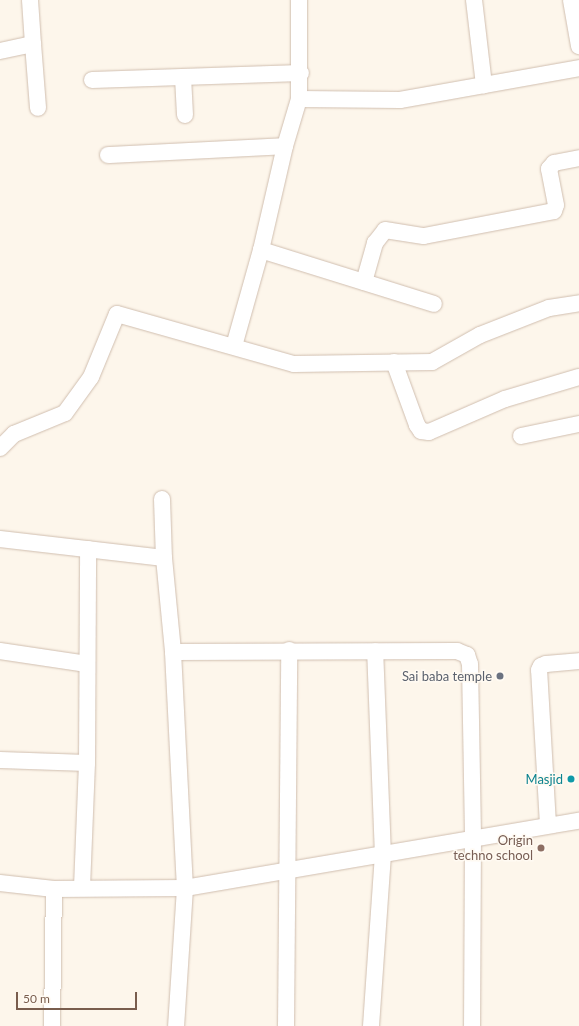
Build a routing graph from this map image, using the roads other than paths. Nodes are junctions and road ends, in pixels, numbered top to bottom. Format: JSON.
{"nodes":[{"id":1,"x":30,"y":0,"type":"edge"},
{"id":2,"x":299,"y":0,"type":"edge"},
{"id":3,"x":474,"y":0,"type":"edge"},
{"id":4,"x":571,"y":0,"type":"edge"},
{"id":5,"x":33,"y":44,"type":"junction"},
{"id":6,"x":579,"y":46,"type":"edge"},
{"id":7,"x":0,"y":51,"type":"edge"},
{"id":8,"x":579,"y":68,"type":"edge"},
{"id":9,"x":301,"y":73,"type":"junction"},
{"id":10,"x":183,"y":77,"type":"junction"},
{"id":11,"x":92,"y":80,"type":"dead end"},
{"id":12,"x":484,"y":85,"type":"junction"},
{"id":13,"x":300,"y":99,"type":"junction"},
{"id":14,"x":38,"y":108,"type":"dead end"},
{"id":15,"x":185,"y":115,"type":"dead end"},
{"id":16,"x":285,"y":146,"type":"junction"},
{"id":17,"x":108,"y":155,"type":"dead end"},
{"id":18,"x":579,"y":158,"type":"edge"},
{"id":19,"x":261,"y":250,"type":"junction"},
{"id":20,"x":364,"y":282,"type":"junction"},
{"id":21,"x":579,"y":303,"type":"edge"},
{"id":22,"x":434,"y":304,"type":"dead end"},
{"id":23,"x":234,"y":346,"type":"junction"},
{"id":24,"x":394,"y":362,"type":"junction"},
{"id":25,"x":579,"y":377,"type":"edge"},
{"id":26,"x":579,"y":424,"type":"edge"},
{"id":27,"x":521,"y":436,"type":"dead end"},
{"id":28,"x":0,"y":448,"type":"edge"},
{"id":29,"x":162,"y":499,"type":"dead end"},
{"id":30,"x":0,"y":539,"type":"edge"},
{"id":31,"x":88,"y":549,"type":"junction"},
{"id":32,"x":164,"y":558,"type":"junction"},
{"id":33,"x":290,"y":650,"type":"junction"},
{"id":34,"x":0,"y":651,"type":"edge"},
{"id":35,"x":375,"y":651,"type":"junction"},
{"id":36,"x":172,"y":652,"type":"junction"},
{"id":37,"x":579,"y":661,"type":"edge"},
{"id":38,"x":87,"y":664,"type":"junction"},
{"id":39,"x":0,"y":760,"type":"edge"},
{"id":40,"x":87,"y":763,"type":"junction"},
{"id":41,"x":579,"y":821,"type":"edge"},
{"id":42,"x":548,"y":824,"type":"junction"},
{"id":43,"x":473,"y":838,"type":"junction"},
{"id":44,"x":383,"y":856,"type":"junction"},
{"id":45,"x":287,"y":869,"type":"junction"},
{"id":46,"x":0,"y":882,"type":"edge"},
{"id":47,"x":82,"y":887,"type":"junction"},
{"id":48,"x":185,"y":888,"type":"junction"},
{"id":49,"x":54,"y":889,"type":"junction"},
{"id":50,"x":52,"y":1026,"type":"edge"},
{"id":51,"x":176,"y":1026,"type":"edge"},
{"id":52,"x":286,"y":1026,"type":"edge"},
{"id":53,"x":371,"y":1026,"type":"edge"},
{"id":54,"x":472,"y":1026,"type":"edge"}],
"edges":[{"from":1,"to":5,"type":"street"},
{"from":2,"to":9,"type":"street"},
{"from":3,"to":12,"type":"street"},
{"from":4,"to":6,"type":"street"},
{"from":5,"to":7,"type":"street"},
{"from":5,"to":14,"type":"street"},
{"from":8,"to":12,"type":"street"},
{"from":9,"to":10,"type":"street"},
{"from":9,"to":13,"type":"street"},
{"from":10,"to":11,"type":"street"},
{"from":10,"to":15,"type":"street"},
{"from":12,"to":13,"type":"street"},
{"from":13,"to":16,"type":"street"},
{"from":16,"to":17,"type":"street"},
{"from":16,"to":19,"type":"street"},
{"from":18,"to":20,"type":"street"},
{"from":19,"to":20,"type":"street"},
{"from":19,"to":23,"type":"street"},
{"from":20,"to":22,"type":"street"},
{"from":21,"to":24,"type":"street"},
{"from":23,"to":24,"type":"street"},
{"from":23,"to":28,"type":"street"},
{"from":24,"to":25,"type":"street"},
{"from":26,"to":27,"type":"street"},
{"from":29,"to":32,"type":"street"},
{"from":30,"to":31,"type":"street"},
{"from":31,"to":32,"type":"street"},
{"from":31,"to":38,"type":"street"},
{"from":32,"to":36,"type":"street"},
{"from":33,"to":35,"type":"street"},
{"from":33,"to":36,"type":"street"},
{"from":33,"to":45,"type":"street"},
{"from":34,"to":38,"type":"street"},
{"from":35,"to":43,"type":"street"},
{"from":35,"to":44,"type":"street"},
{"from":36,"to":48,"type":"street"},
{"from":37,"to":42,"type":"street"},
{"from":38,"to":40,"type":"street"},
{"from":39,"to":40,"type":"street"},
{"from":40,"to":47,"type":"street"},
{"from":41,"to":42,"type":"street"},
{"from":42,"to":43,"type":"street"},
{"from":43,"to":44,"type":"street"},
{"from":43,"to":54,"type":"street"},
{"from":44,"to":45,"type":"street"},
{"from":44,"to":53,"type":"street"},
{"from":45,"to":48,"type":"street"},
{"from":45,"to":52,"type":"street"},
{"from":46,"to":49,"type":"street"},
{"from":47,"to":48,"type":"street"},
{"from":47,"to":49,"type":"street"},
{"from":48,"to":51,"type":"street"},
{"from":49,"to":50,"type":"street"}]}
